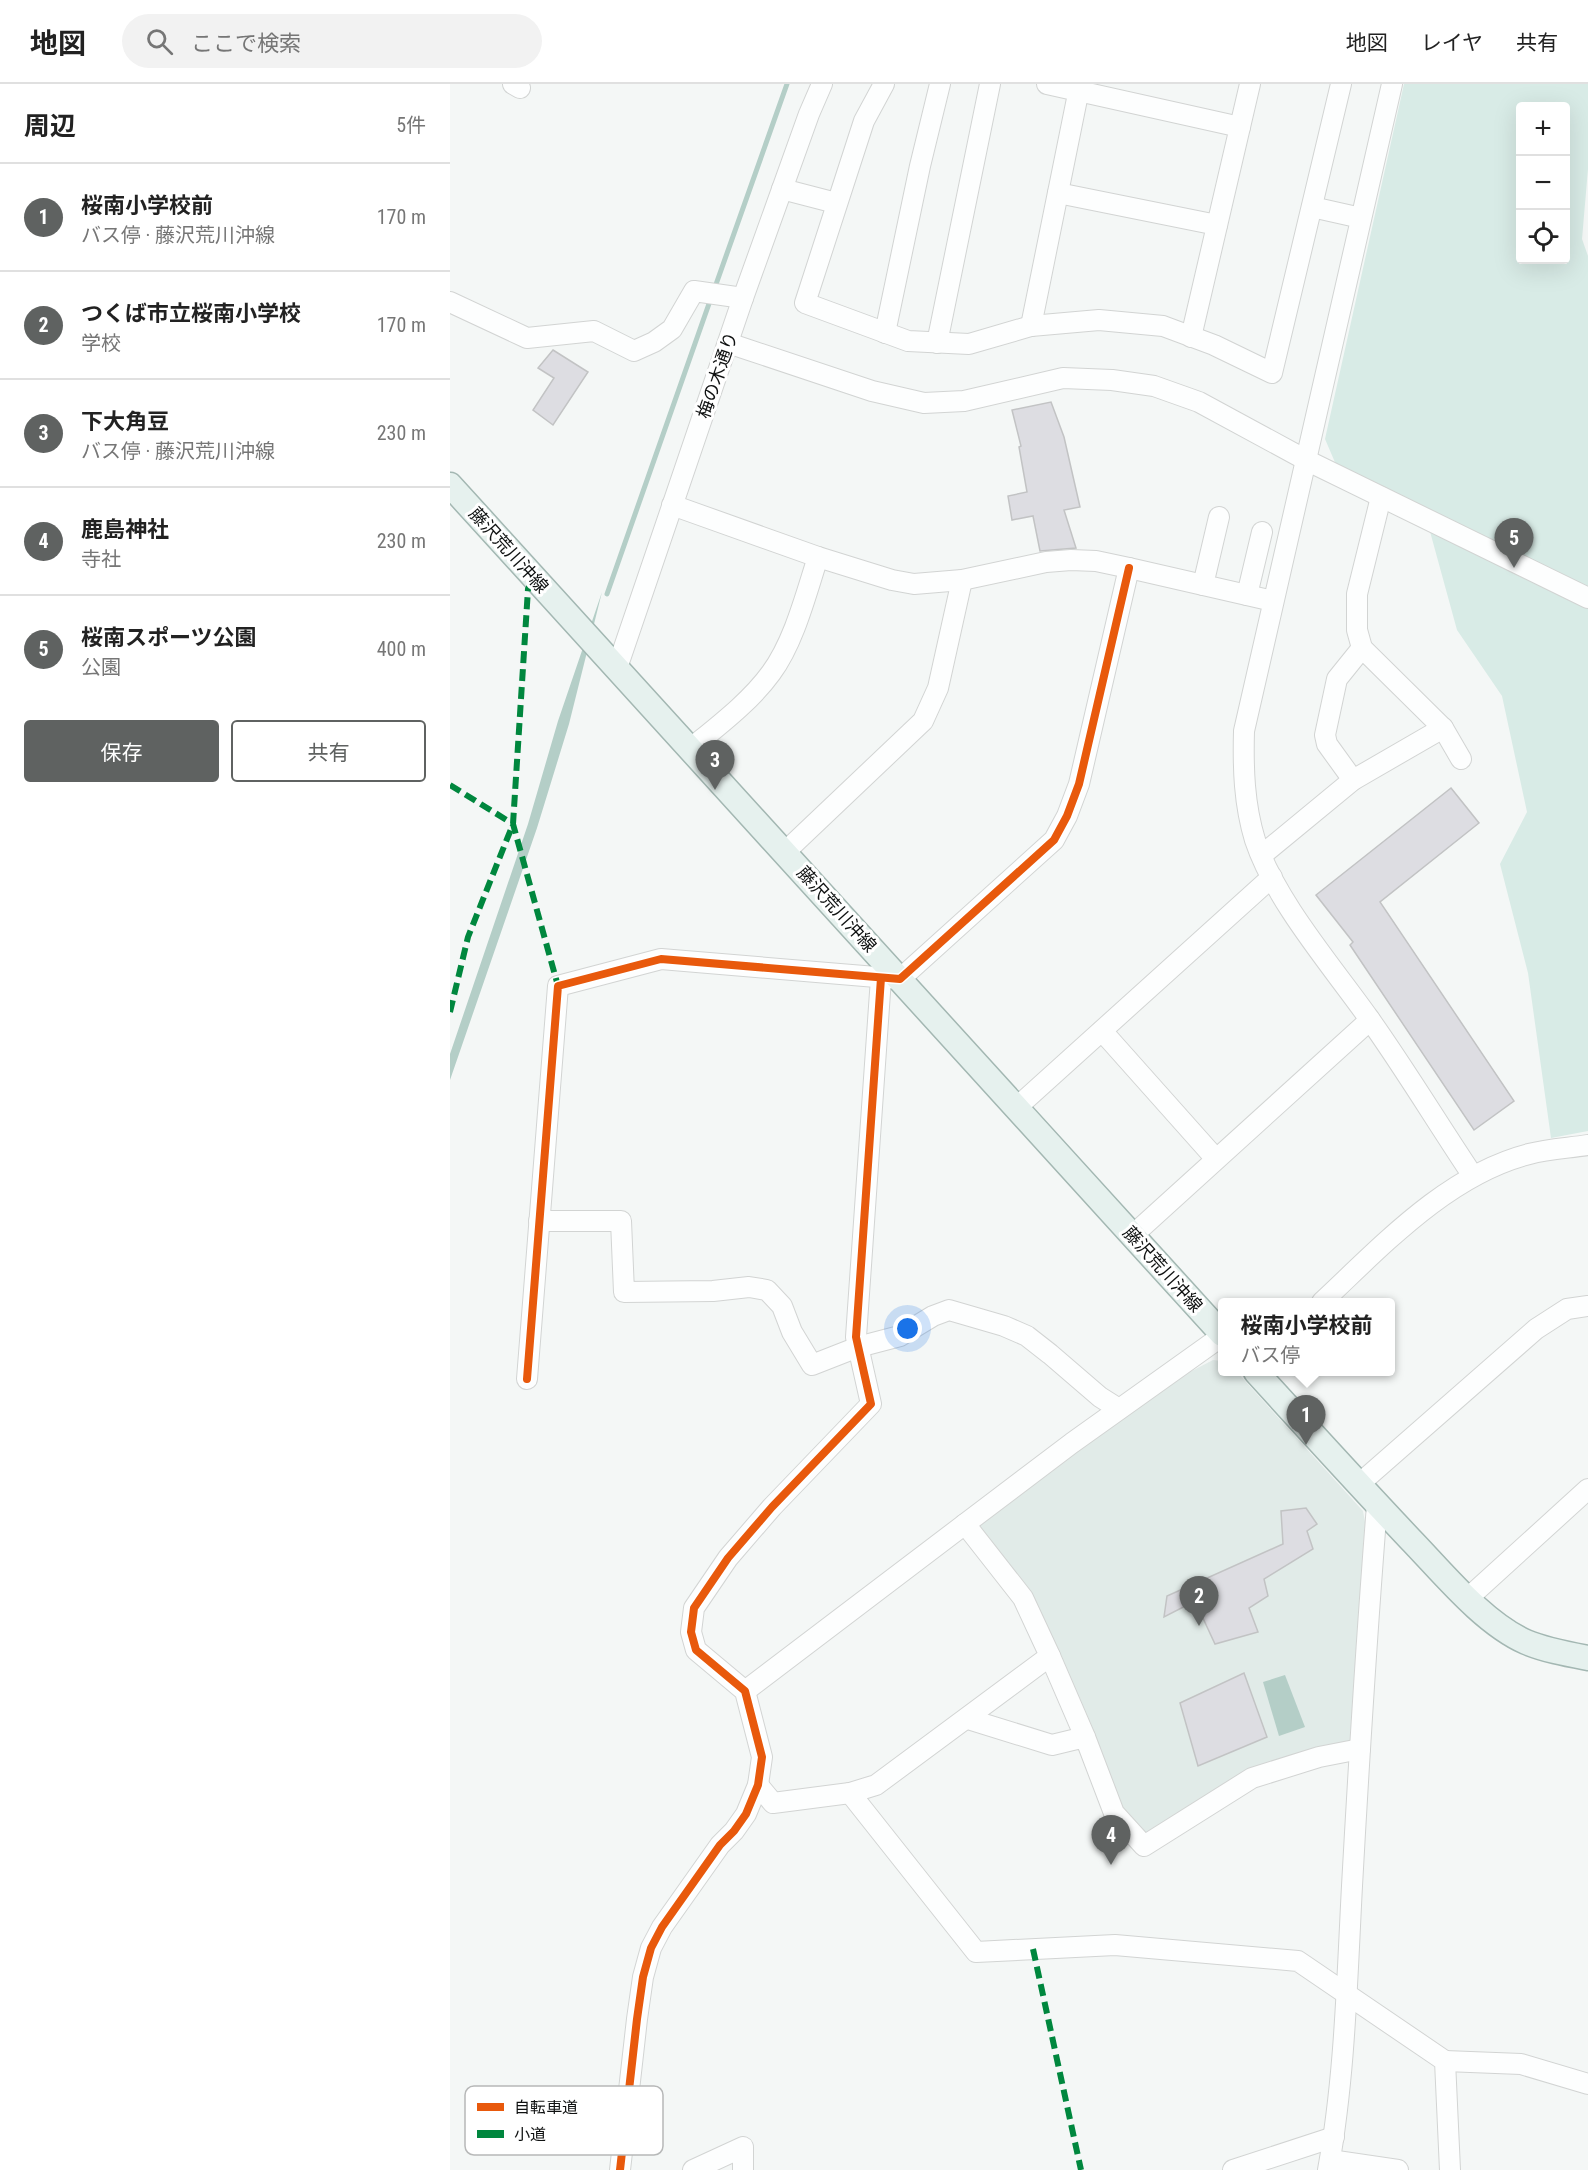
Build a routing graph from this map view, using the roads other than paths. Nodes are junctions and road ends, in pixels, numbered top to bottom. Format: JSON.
{"nodes":[{"id":1,"x":822,"y":84,"type":"edge"},
{"id":2,"x":884,"y":84,"type":"edge"},
{"id":3,"x":940,"y":84,"type":"edge"},
{"id":4,"x":990,"y":84,"type":"edge"},
{"id":5,"x":1047,"y":84,"type":"edge"},
{"id":6,"x":1250,"y":84,"type":"edge"},
{"id":7,"x":1341,"y":84,"type":"edge"},
{"id":8,"x":1392,"y":84,"type":"edge"},
{"id":9,"x":1080,"y":87,"type":"edge"},
{"id":10,"x":1240,"y":127,"type":"junction"},
{"id":11,"x":782,"y":189,"type":"junction"},
{"id":12,"x":1058,"y":193,"type":"junction"},
{"id":13,"x":836,"y":203,"type":"junction"},
{"id":14,"x":1312,"y":207,"type":"junction"},
{"id":15,"x":1361,"y":218,"type":"junction"},
{"id":16,"x":1217,"y":225,"type":"junction"},
{"id":17,"x":743,"y":298,"type":"junction"},
{"id":18,"x":450,"y":302,"type":"edge"},
{"id":19,"x":1031,"y":326,"type":"junction"},
{"id":20,"x":885,"y":333,"type":"junction"},
{"id":21,"x":1191,"y":336,"type":"junction"},
{"id":22,"x":937,"y":342,"type":"junction"},
{"id":23,"x":728,"y":343,"type":"junction"},
{"id":24,"x":1306,"y":460,"type":"junction"},
{"id":25,"x":450,"y":485,"type":"edge"},
{"id":26,"x":1381,"y":497,"type":"junction"},
{"id":27,"x":672,"y":505,"type":"junction"},
{"id":28,"x":1219,"y":517,"type":"dead end"},
{"id":29,"x":1262,"y":532,"type":"dead end"},
{"id":30,"x":818,"y":557,"type":"junction"},
{"id":31,"x":1129,"y":568,"type":"junction"},
{"id":32,"x":962,"y":580,"type":"junction"},
{"id":33,"x":1203,"y":585,"type":"junction"},
{"id":34,"x":1247,"y":595,"type":"junction"},
{"id":35,"x":1588,"y":598,"type":"edge"},
{"id":36,"x":1273,"y":601,"type":"junction"},
{"id":37,"x":1362,"y":648,"type":"junction"},
{"id":38,"x":617,"y":668,"type":"junction"},
{"id":39,"x":1443,"y":728,"type":"junction"},
{"id":40,"x":690,"y":749,"type":"junction"},
{"id":41,"x":1461,"y":759,"type":"dead end"},
{"id":42,"x":1353,"y":780,"type":"junction"},
{"id":43,"x":785,"y":852,"type":"junction"},
{"id":44,"x":1262,"y":855,"type":"junction"},
{"id":45,"x":1272,"y":877,"type":"junction"},
{"id":46,"x":891,"y":978,"type":"junction"},
{"id":47,"x":1370,"y":1020,"type":"junction"},
{"id":48,"x":1102,"y":1031,"type":"junction"},
{"id":49,"x":1016,"y":1108,"type":"junction"},
{"id":50,"x":1588,"y":1145,"type":"edge"},
{"id":51,"x":1216,"y":1160,"type":"junction"},
{"id":52,"x":1474,"y":1175,"type":"junction"},
{"id":53,"x":539,"y":1221,"type":"junction"},
{"id":54,"x":1133,"y":1235,"type":"junction"},
{"id":55,"x":1326,"y":1298,"type":"edge"},
{"id":56,"x":1588,"y":1306,"type":"edge"},
{"id":57,"x":1218,"y":1331,"type":"edge"},
{"id":58,"x":1218,"y":1338,"type":"edge"},
{"id":59,"x":858,"y":1347,"type":"junction"},
{"id":60,"x":1260,"y":1376,"type":"edge"},
{"id":61,"x":526,"y":1379,"type":"dead end"},
{"id":62,"x":1119,"y":1409,"type":"junction"},
{"id":63,"x":1358,"y":1485,"type":"junction"},
{"id":64,"x":1588,"y":1490,"type":"edge"},
{"id":65,"x":1377,"y":1505,"type":"junction"},
{"id":66,"x":965,"y":1524,"type":"junction"},
{"id":67,"x":1467,"y":1599,"type":"junction"},
{"id":68,"x":1050,"y":1656,"type":"junction"},
{"id":69,"x":1588,"y":1658,"type":"edge"},
{"id":70,"x":745,"y":1691,"type":"junction"},
{"id":71,"x":968,"y":1719,"type":"junction"},
{"id":72,"x":1085,"y":1737,"type":"junction"},
{"id":73,"x":1360,"y":1749,"type":"junction"},
{"id":74,"x":758,"y":1785,"type":"junction"},
{"id":75,"x":850,"y":1793,"type":"junction"},
{"id":76,"x":1347,"y":1994,"type":"junction"},
{"id":77,"x":1445,"y":2061,"type":"junction"},
{"id":78,"x":1588,"y":2084,"type":"edge"},
{"id":79,"x":629,"y":2086,"type":"edge"},
{"id":80,"x":1334,"y":2137,"type":"junction"},
{"id":81,"x":622,"y":2155,"type":"edge"},
{"id":82,"x":1329,"y":2165,"type":"edge"},
{"id":83,"x":620,"y":2170,"type":"edge"},
{"id":84,"x":693,"y":2170,"type":"edge"},
{"id":85,"x":743,"y":2170,"type":"edge"},
{"id":86,"x":1233,"y":2170,"type":"edge"},
{"id":87,"x":1398,"y":2170,"type":"edge"},
{"id":88,"x":1450,"y":2170,"type":"edge"}],
"edges":[{"from":1,"to":11,"type":"street","name":"梅の木通り"},
{"from":2,"to":13,"type":"street"},
{"from":3,"to":20,"type":"street"},
{"from":4,"to":22,"type":"street"},
{"from":5,"to":9,"type":"street"},
{"from":6,"to":10,"type":"street"},
{"from":7,"to":14,"type":"street"},
{"from":8,"to":15,"type":"street"},
{"from":9,"to":10,"type":"street"},
{"from":9,"to":12,"type":"street"},
{"from":10,"to":16,"type":"street"},
{"from":11,"to":13,"type":"street"},
{"from":11,"to":17,"type":"street","name":"梅の木通り"},
{"from":12,"to":16,"type":"street"},
{"from":12,"to":19,"type":"street"},
{"from":13,"to":20,"type":"street"},
{"from":14,"to":15,"type":"street"},
{"from":14,"to":21,"type":"street"},
{"from":15,"to":24,"type":"street"},
{"from":16,"to":21,"type":"street"},
{"from":17,"to":18,"type":"street"},
{"from":17,"to":23,"type":"street","name":"梅の木通り"},
{"from":19,"to":21,"type":"street"},
{"from":19,"to":22,"type":"street"},
{"from":20,"to":22,"type":"street"},
{"from":23,"to":24,"type":"street"},
{"from":23,"to":27,"type":"street","name":"梅の木通り"},
{"from":24,"to":26,"type":"street"},
{"from":24,"to":36,"type":"street"},
{"from":25,"to":38,"type":"main road","name":"藤沢荒川沖線"},
{"from":26,"to":35,"type":"street"},
{"from":26,"to":37,"type":"street"},
{"from":27,"to":30,"type":"street"},
{"from":27,"to":38,"type":"street","name":"梅の木通り"},
{"from":28,"to":33,"type":"street"},
{"from":29,"to":34,"type":"street"},
{"from":30,"to":32,"type":"street"},
{"from":30,"to":40,"type":"street"},
{"from":31,"to":32,"type":"street"},
{"from":31,"to":33,"type":"street"},
{"from":31,"to":46,"type":"street"},
{"from":32,"to":43,"type":"street"},
{"from":33,"to":34,"type":"street"},
{"from":34,"to":36,"type":"street"},
{"from":36,"to":44,"type":"street"},
{"from":37,"to":39,"type":"street"},
{"from":37,"to":42,"type":"street"},
{"from":38,"to":40,"type":"main road","name":"藤沢荒川沖線"},
{"from":39,"to":41,"type":"street"},
{"from":39,"to":42,"type":"street"},
{"from":40,"to":43,"type":"main road","name":"藤沢荒川沖線"},
{"from":42,"to":44,"type":"street"},
{"from":43,"to":46,"type":"main road","name":"藤沢荒川沖線"},
{"from":44,"to":45,"type":"street"},
{"from":45,"to":47,"type":"street"},
{"from":45,"to":48,"type":"street"},
{"from":46,"to":49,"type":"main road","name":"藤沢荒川沖線"},
{"from":46,"to":53,"type":"street"},
{"from":46,"to":59,"type":"street"},
{"from":47,"to":51,"type":"street"},
{"from":47,"to":52,"type":"street"},
{"from":48,"to":49,"type":"street"},
{"from":48,"to":51,"type":"street"},
{"from":49,"to":54,"type":"main road","name":"藤沢荒川沖線"},
{"from":50,"to":52,"type":"street"},
{"from":51,"to":54,"type":"street"},
{"from":52,"to":55,"type":"street"},
{"from":53,"to":59,"type":"street"},
{"from":53,"to":61,"type":"street"},
{"from":54,"to":57,"type":"main road","name":"藤沢荒川沖線"},
{"from":56,"to":63,"type":"street"},
{"from":58,"to":62,"type":"street"},
{"from":59,"to":62,"type":"street"},
{"from":59,"to":70,"type":"street"},
{"from":60,"to":63,"type":"main road"},
{"from":62,"to":66,"type":"street"},
{"from":63,"to":65,"type":"main road"},
{"from":64,"to":67,"type":"street"},
{"from":65,"to":67,"type":"main road"},
{"from":65,"to":73,"type":"street"},
{"from":66,"to":68,"type":"street"},
{"from":66,"to":70,"type":"street"},
{"from":67,"to":69,"type":"main road"},
{"from":68,"to":71,"type":"street"},
{"from":68,"to":72,"type":"street"},
{"from":70,"to":74,"type":"street"},
{"from":71,"to":72,"type":"street"},
{"from":71,"to":75,"type":"street"},
{"from":72,"to":73,"type":"street"},
{"from":73,"to":76,"type":"street"},
{"from":74,"to":75,"type":"street"},
{"from":74,"to":79,"type":"street"},
{"from":75,"to":76,"type":"street"},
{"from":76,"to":77,"type":"street"},
{"from":76,"to":80,"type":"street"},
{"from":77,"to":78,"type":"street"},
{"from":77,"to":88,"type":"street"},
{"from":80,"to":82,"type":"street"},
{"from":80,"to":86,"type":"street"},
{"from":81,"to":83,"type":"street"},
{"from":82,"to":87,"type":"street"},
{"from":84,"to":85,"type":"street"}]}
